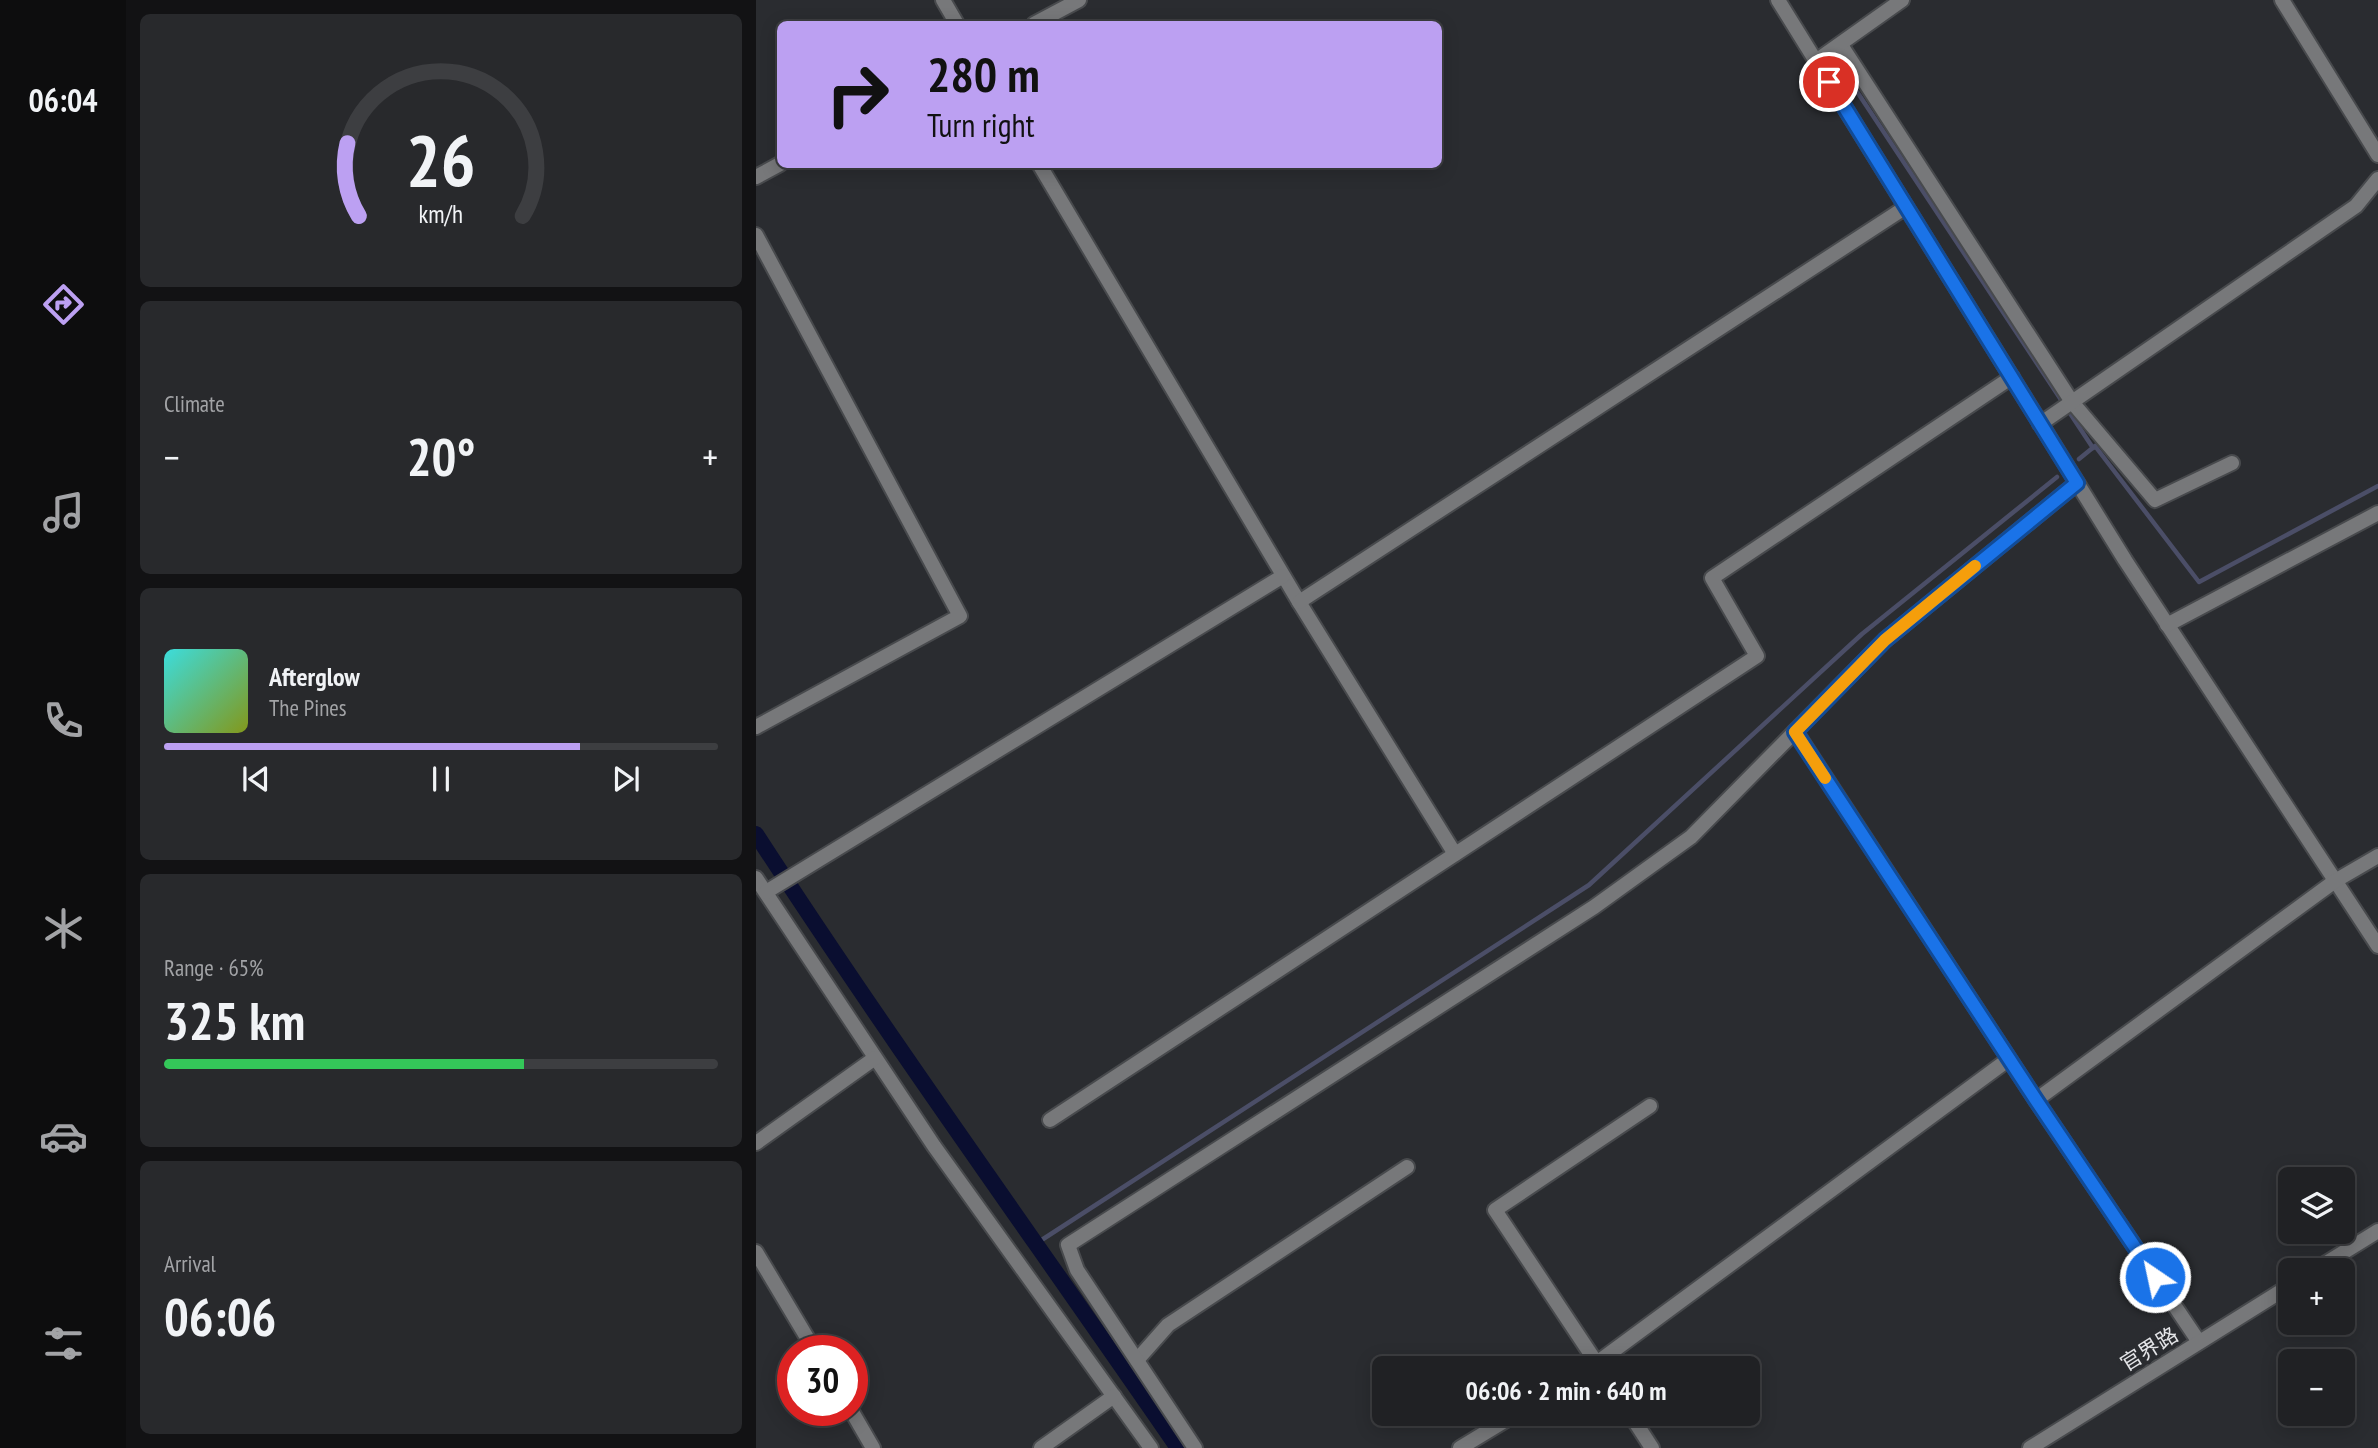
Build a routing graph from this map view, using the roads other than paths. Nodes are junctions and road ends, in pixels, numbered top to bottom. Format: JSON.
{"nodes":[{"id":1,"x":943,"y":0,"type":"edge"},
{"id":2,"x":1079,"y":0,"type":"edge"},
{"id":3,"x":1778,"y":0,"type":"edge"},
{"id":4,"x":1902,"y":0,"type":"edge"},
{"id":5,"x":2283,"y":0,"type":"edge"},
{"id":6,"x":955,"y":21,"type":"edge"},
{"id":7,"x":1040,"y":21,"type":"edge"},
{"id":8,"x":1841,"y":45,"type":"junction"},
{"id":9,"x":1816,"y":61,"type":"junction"},
{"id":10,"x":2378,"y":156,"type":"edge"},
{"id":11,"x":777,"y":166,"type":"edge"},
{"id":12,"x":1041,"y":168,"type":"edge"},
{"id":13,"x":756,"y":177,"type":"edge"},
{"id":14,"x":2378,"y":179,"type":"edge"},
{"id":15,"x":1906,"y":208,"type":"junction"},
{"id":16,"x":756,"y":235,"type":"edge"},
{"id":17,"x":2012,"y":377,"type":"junction"},
{"id":18,"x":2072,"y":402,"type":"junction"},
{"id":19,"x":2040,"y":424,"type":"junction"},
{"id":20,"x":2232,"y":463,"type":"dead end"},
{"id":21,"x":2077,"y":483,"type":"junction"},
{"id":22,"x":2378,"y":513,"type":"edge"},
{"id":23,"x":1283,"y":576,"type":"junction"},
{"id":24,"x":1298,"y":602,"type":"junction"},
{"id":25,"x":2167,"y":625,"type":"junction"},
{"id":26,"x":756,"y":727,"type":"edge"},
{"id":27,"x":1795,"y":732,"type":"junction"},
{"id":28,"x":1455,"y":854,"type":"junction"},
{"id":29,"x":2378,"y":856,"type":"edge"},
{"id":30,"x":756,"y":878,"type":"edge"},
{"id":31,"x":2335,"y":881,"type":"junction"},
{"id":32,"x":766,"y":892,"type":"junction"},
{"id":33,"x":2378,"y":946,"type":"edge"},
{"id":34,"x":875,"y":1058,"type":"junction"},
{"id":35,"x":2009,"y":1059,"type":"junction"},
{"id":36,"x":2036,"y":1100,"type":"junction"},
{"id":37,"x":1650,"y":1105,"type":"dead end"},
{"id":38,"x":1050,"y":1120,"type":"dead end"},
{"id":39,"x":756,"y":1143,"type":"edge"},
{"id":40,"x":1406,"y":1167,"type":"dead end"},
{"id":41,"x":2378,"y":1231,"type":"edge"},
{"id":42,"x":756,"y":1252,"type":"edge"},
{"id":43,"x":2334,"y":1258,"type":"edge"},
{"id":44,"x":2278,"y":1293,"type":"edge"},
{"id":45,"x":805,"y":1335,"type":"edge"},
{"id":46,"x":2199,"y":1342,"type":"junction"},
{"id":47,"x":1589,"y":1356,"type":"edge"},
{"id":48,"x":1611,"y":1356,"type":"edge"},
{"id":49,"x":1136,"y":1360,"type":"junction"},
{"id":50,"x":1114,"y":1396,"type":"junction"},
{"id":51,"x":860,"y":1426,"type":"edge"},
{"id":52,"x":1496,"y":1426,"type":"edge"},
{"id":53,"x":1638,"y":1426,"type":"edge"},
{"id":54,"x":2052,"y":1434,"type":"junction"},
{"id":55,"x":873,"y":1448,"type":"edge"},
{"id":56,"x":1041,"y":1448,"type":"edge"},
{"id":57,"x":1151,"y":1448,"type":"edge"},
{"id":58,"x":1195,"y":1448,"type":"edge"},
{"id":59,"x":1460,"y":1448,"type":"edge"},
{"id":60,"x":1652,"y":1448,"type":"edge"},
{"id":61,"x":2029,"y":1448,"type":"edge"},
{"id":62,"x":2060,"y":1448,"type":"edge"}],
"edges":[{"from":1,"to":6,"type":"street"},
{"from":2,"to":7,"type":"street"},
{"from":3,"to":9,"type":"street"},
{"from":4,"to":8,"type":"street"},
{"from":5,"to":10,"type":"street"},
{"from":8,"to":9,"type":"street"},
{"from":8,"to":18,"type":"street"},
{"from":9,"to":15,"type":"street"},
{"from":11,"to":13,"type":"street"},
{"from":12,"to":23,"type":"street"},
{"from":14,"to":18,"type":"street"},
{"from":15,"to":17,"type":"street"},
{"from":15,"to":24,"type":"street"},
{"from":16,"to":26,"type":"street"},
{"from":17,"to":19,"type":"street"},
{"from":17,"to":28,"type":"street"},
{"from":18,"to":19,"type":"street"},
{"from":18,"to":20,"type":"street"},
{"from":19,"to":21,"type":"street"},
{"from":21,"to":25,"type":"street"},
{"from":21,"to":27,"type":"street"},
{"from":22,"to":25,"type":"street"},
{"from":23,"to":24,"type":"street"},
{"from":23,"to":32,"type":"street"},
{"from":24,"to":28,"type":"street"},
{"from":25,"to":31,"type":"street"},
{"from":27,"to":35,"type":"street"},
{"from":27,"to":49,"type":"street"},
{"from":28,"to":38,"type":"street"},
{"from":29,"to":31,"type":"street"},
{"from":30,"to":32,"type":"street"},
{"from":31,"to":33,"type":"street"},
{"from":31,"to":36,"type":"street"},
{"from":32,"to":34,"type":"street"},
{"from":34,"to":39,"type":"street"},
{"from":34,"to":50,"type":"street"},
{"from":35,"to":36,"type":"street"},
{"from":35,"to":48,"type":"street"},
{"from":36,"to":46,"type":"street"},
{"from":37,"to":47,"type":"street"},
{"from":40,"to":49,"type":"street"},
{"from":41,"to":43,"type":"street"},
{"from":42,"to":45,"type":"street"},
{"from":44,"to":46,"type":"street","name":"官界路"},
{"from":46,"to":54,"type":"street","name":"官界路"},
{"from":49,"to":58,"type":"street"},
{"from":50,"to":56,"type":"street"},
{"from":50,"to":57,"type":"street"},
{"from":51,"to":55,"type":"street"},
{"from":52,"to":59,"type":"street"},
{"from":53,"to":60,"type":"street"},
{"from":54,"to":61,"type":"street","name":"官界路"},
{"from":54,"to":62,"type":"street"}]}
